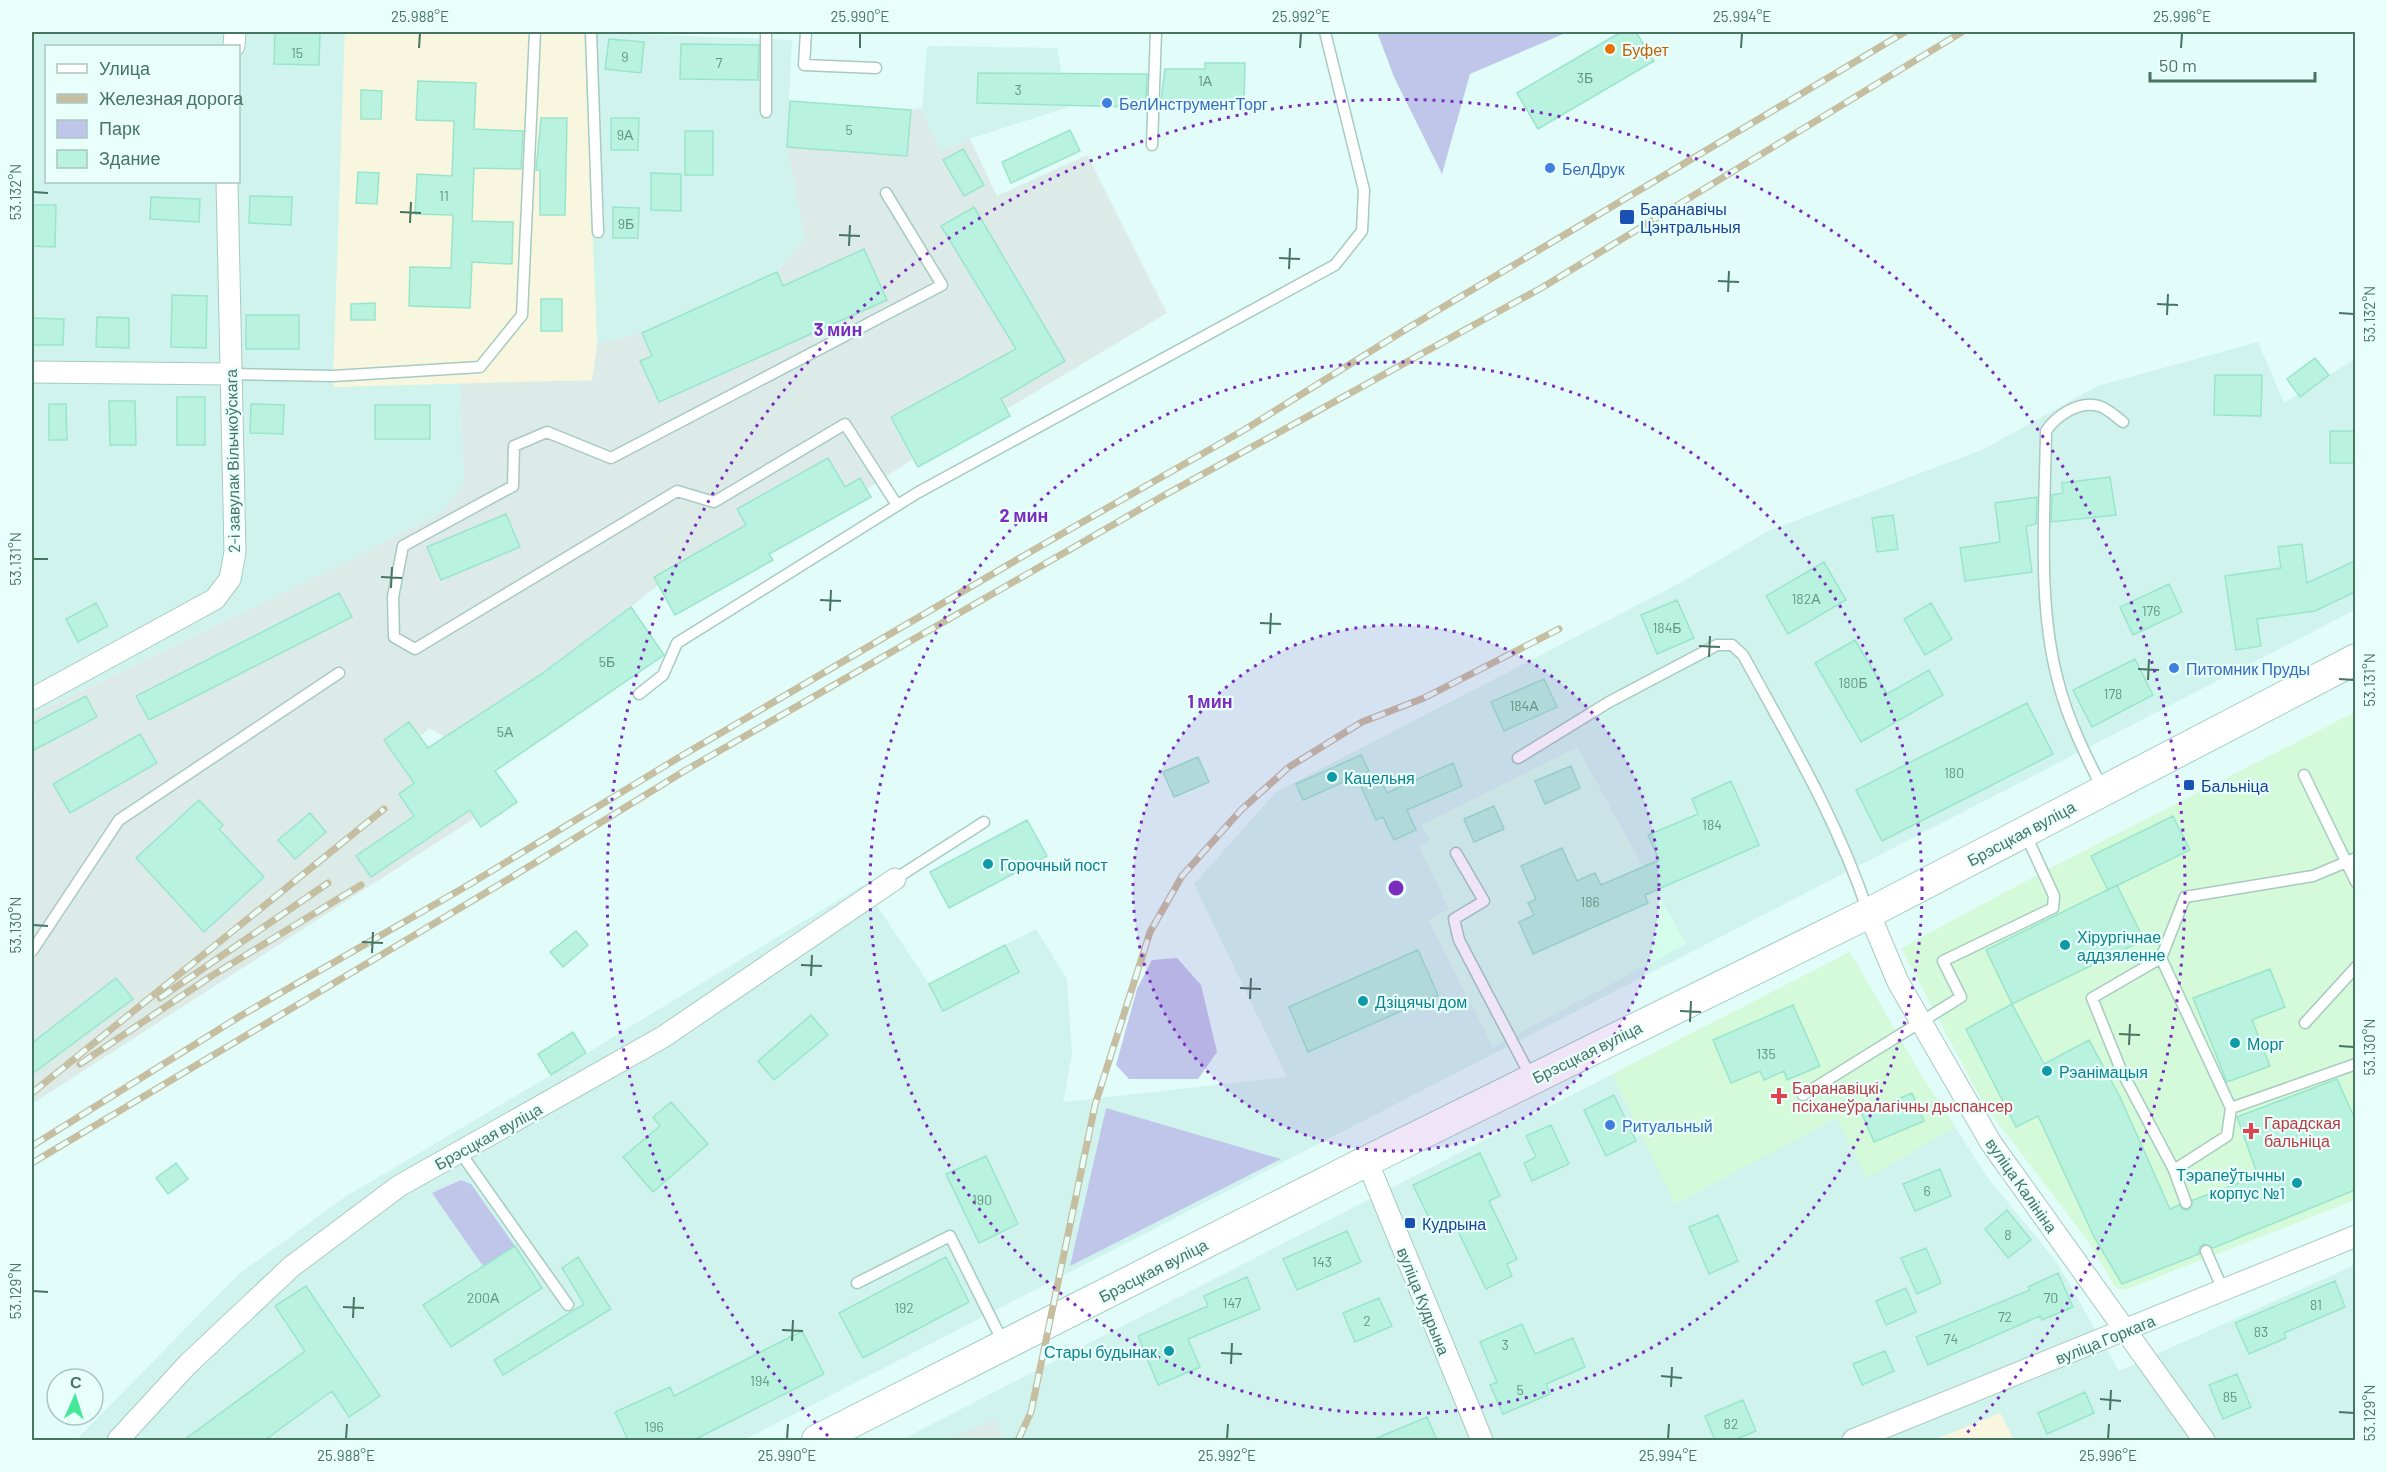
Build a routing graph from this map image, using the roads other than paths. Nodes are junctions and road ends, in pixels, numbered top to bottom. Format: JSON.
{"nodes":[{"id":1,"x":535,"y":32,"type":"edge"},
{"id":2,"x":591,"y":32,"type":"edge"},
{"id":3,"x":766,"y":32,"type":"edge"},
{"id":4,"x":806,"y":32,"type":"edge"},
{"id":5,"x":1156,"y":32,"type":"edge"},
{"id":6,"x":1325,"y":32,"type":"edge"},
{"id":7,"x":876,"y":68,"type":"dead end"},
{"id":8,"x":766,"y":112,"type":"dead end"},
{"id":9,"x":1152,"y":145,"type":"dead end"},
{"id":10,"x":227,"y":183,"type":"edge"},
{"id":11,"x":885,"y":194,"type":"dead end"},
{"id":12,"x":598,"y":232,"type":"dead end"},
{"id":13,"x":32,"y":372,"type":"edge"},
{"id":14,"x":231,"y":374,"type":"junction"},
{"id":15,"x":2122,"y":422,"type":"dead end"},
{"id":16,"x":897,"y":505,"type":"junction"},
{"id":17,"x":2355,"y":659,"type":"edge"},
{"id":18,"x":339,"y":673,"type":"dead end"},
{"id":19,"x":639,"y":694,"type":"dead end"},
{"id":20,"x":32,"y":699,"type":"edge"},
{"id":21,"x":1518,"y":758,"type":"dead end"},
{"id":22,"x":2304,"y":775,"type":"dead end"},
{"id":23,"x":2103,"y":790,"type":"junction"},
{"id":24,"x":984,"y":822,"type":"dead end"},
{"id":25,"x":2024,"y":831,"type":"junction"},
{"id":26,"x":1456,"y":853,"type":"dead end"},
{"id":27,"x":2351,"y":860,"type":"edge"},
{"id":28,"x":895,"y":879,"type":"joint"},
{"id":29,"x":2355,"y":882,"type":"edge"},
{"id":30,"x":1869,"y":913,"type":"junction"},
{"id":31,"x":32,"y":951,"type":"edge"},
{"id":32,"x":2161,"y":958,"type":"junction"},
{"id":33,"x":2355,"y":967,"type":"edge"},
{"id":34,"x":1921,"y":1021,"type":"junction"},
{"id":35,"x":2305,"y":1023,"type":"dead end"},
{"id":36,"x":2355,"y":1064,"type":"edge"},
{"id":37,"x":1532,"y":1079,"type":"junction"},
{"id":38,"x":1803,"y":1095,"type":"dead end"},
{"id":39,"x":2232,"y":1108,"type":"junction"},
{"id":40,"x":459,"y":1152,"type":"junction"},
{"id":41,"x":1367,"y":1161,"type":"junction"},
{"id":42,"x":2174,"y":1170,"type":"junction"},
{"id":43,"x":2186,"y":1203,"type":"dead end"},
{"id":44,"x":2355,"y":1236,"type":"edge"},
{"id":45,"x":2206,"y":1251,"type":"dead end"},
{"id":46,"x":857,"y":1283,"type":"dead end"},
{"id":47,"x":2223,"y":1290,"type":"junction"},
{"id":48,"x":568,"y":1305,"type":"dead end"},
{"id":49,"x":2126,"y":1330,"type":"junction"},
{"id":50,"x":1005,"y":1345,"type":"junction"},
{"id":51,"x":118,"y":1440,"type":"edge"},
{"id":52,"x":817,"y":1440,"type":"edge"},
{"id":53,"x":1482,"y":1440,"type":"edge"},
{"id":54,"x":1853,"y":1440,"type":"edge"},
{"id":55,"x":2204,"y":1440,"type":"edge"}],
"edges":[{"from":1,"to":14,"type":"lane"},
{"from":2,"to":12,"type":"lane"},
{"from":3,"to":8,"type":"lane"},
{"from":4,"to":7,"type":"lane"},
{"from":5,"to":9,"type":"lane"},
{"from":6,"to":16,"type":"lane"},
{"from":10,"to":14,"type":"street","name":"2-і завулак Вільчкоўскага"},
{"from":11,"to":16,"type":"lane"},
{"from":13,"to":14,"type":"street"},
{"from":14,"to":20,"type":"street","name":"2-і завулак Вільчкоўскага"},
{"from":15,"to":23,"type":"lane"},
{"from":16,"to":19,"type":"lane"},
{"from":17,"to":23,"type":"main road","name":"Брэсцкая вуліца"},
{"from":18,"to":31,"type":"lane"},
{"from":21,"to":30,"type":"lane"},
{"from":22,"to":27,"type":"lane"},
{"from":23,"to":25,"type":"main road","name":"Брэсцкая вуліца"},
{"from":24,"to":28,"type":"lane"},
{"from":25,"to":30,"type":"main road","name":"Брэсцкая вуліца"},
{"from":25,"to":34,"type":"lane"},
{"from":26,"to":37,"type":"lane"},
{"from":27,"to":29,"type":"lane"},
{"from":27,"to":32,"type":"lane"},
{"from":28,"to":40,"type":"street","name":"Брэсцкая вуліца"},
{"from":30,"to":34,"type":"street","name":"вуліца Калініна"},
{"from":30,"to":37,"type":"main road","name":"Брэсцкая вуліца"},
{"from":32,"to":39,"type":"lane"},
{"from":32,"to":42,"type":"lane"},
{"from":33,"to":35,"type":"lane"},
{"from":34,"to":38,"type":"lane"},
{"from":34,"to":49,"type":"street","name":"вуліца Калініна"},
{"from":36,"to":39,"type":"lane"},
{"from":37,"to":41,"type":"main road","name":"Брэсцкая вуліца"},
{"from":39,"to":42,"type":"lane"},
{"from":40,"to":48,"type":"lane"},
{"from":40,"to":51,"type":"street","name":"Брэсцкая вуліца"},
{"from":41,"to":50,"type":"main road","name":"Брэсцкая вуліца"},
{"from":41,"to":53,"type":"street","name":"вуліца Кудрына"},
{"from":42,"to":43,"type":"lane"},
{"from":44,"to":47,"type":"street","name":"вуліца Горкага"},
{"from":45,"to":47,"type":"lane"},
{"from":46,"to":50,"type":"lane"},
{"from":47,"to":49,"type":"street","name":"вуліца Горкага"},
{"from":49,"to":54,"type":"street","name":"вуліца Горкага"},
{"from":49,"to":55,"type":"street","name":"вуліца Калініна"},
{"from":50,"to":52,"type":"main road","name":"Брэсцкая вуліца"}]}
